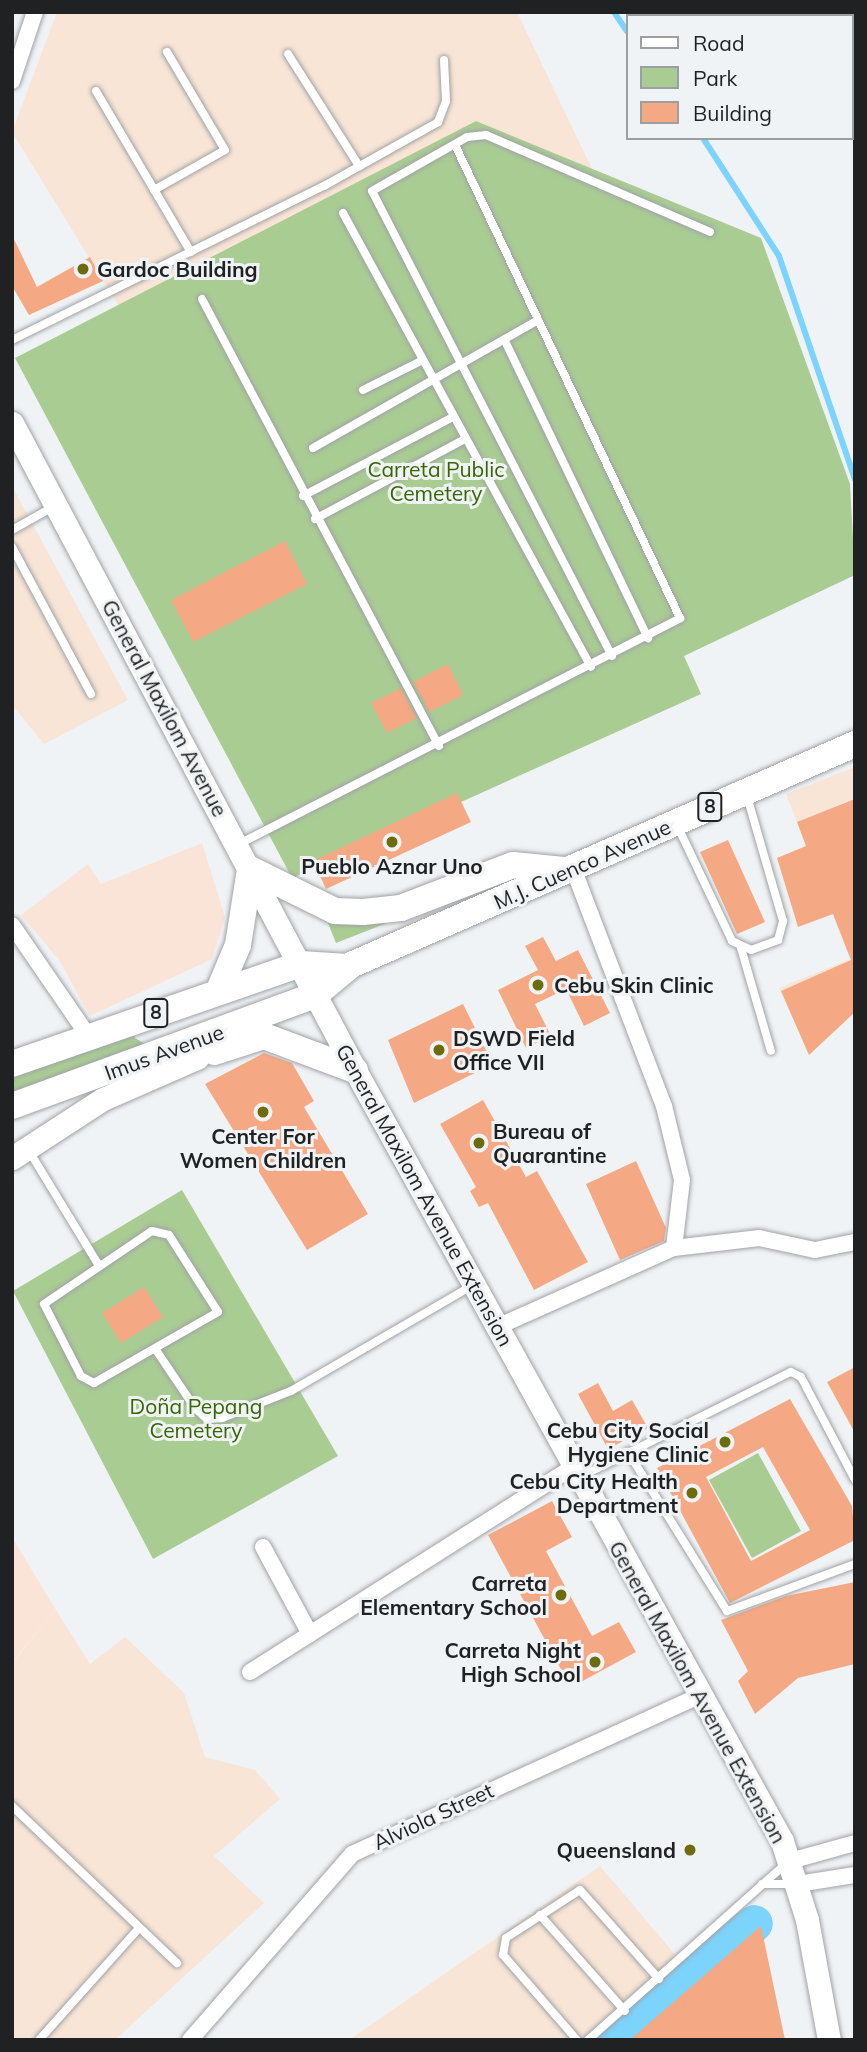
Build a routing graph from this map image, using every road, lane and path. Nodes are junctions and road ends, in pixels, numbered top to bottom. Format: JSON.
{"nodes":[{"id":1,"x":35,"y":12,"type":"edge"},
{"id":2,"x":167,"y":52,"type":"dead end"},
{"id":3,"x":288,"y":54,"type":"dead end"},
{"id":4,"x":444,"y":60,"type":"dead end"},
{"id":5,"x":12,"y":81,"type":"edge"},
{"id":6,"x":96,"y":91,"type":"dead end"},
{"id":7,"x":455,"y":145,"type":"junction"},
{"id":8,"x":359,"y":166,"type":"junction"},
{"id":9,"x":154,"y":190,"type":"junction"},
{"id":10,"x":343,"y":213,"type":"dead end"},
{"id":11,"x":710,"y":232,"type":"dead end"},
{"id":12,"x":191,"y":252,"type":"junction"},
{"id":13,"x":202,"y":299,"type":"dead end"},
{"id":14,"x":535,"y":322,"type":"junction"},
{"id":15,"x":12,"y":340,"type":"edge"},
{"id":16,"x":505,"y":341,"type":"junction"},
{"id":17,"x":423,"y":360,"type":"junction"},
{"id":18,"x":462,"y":362,"type":"junction"},
{"id":19,"x":434,"y":379,"type":"junction"},
{"id":20,"x":363,"y":390,"type":"dead end"},
{"id":21,"x":453,"y":417,"type":"junction"},
{"id":22,"x":12,"y":423,"type":"edge"},
{"id":23,"x":465,"y":439,"type":"junction"},
{"id":24,"x":313,"y":448,"type":"dead end"},
{"id":25,"x":303,"y":496,"type":"junction"},
{"id":26,"x":58,"y":505,"type":"junction"},
{"id":27,"x":316,"y":519,"type":"junction"},
{"id":28,"x":12,"y":530,"type":"edge"},
{"id":29,"x":12,"y":547,"type":"edge"},
{"id":30,"x":648,"y":638,"type":"junction"},
{"id":31,"x":612,"y":656,"type":"junction"},
{"id":32,"x":591,"y":667,"type":"junction"},
{"id":33,"x":91,"y":694,"type":"dead end"},
{"id":34,"x":855,"y":744,"type":"edge"},
{"id":35,"x":439,"y":746,"type":"junction"},
{"id":36,"x":746,"y":792,"type":"junction"},
{"id":37,"x":676,"y":822,"type":"junction"},
{"id":38,"x":237,"y":845,"type":"junction"},
{"id":39,"x":250,"y":869,"type":"junction"},
{"id":40,"x":570,"y":869,"type":"junction"},
{"id":41,"x":12,"y":925,"type":"edge"},
{"id":42,"x":741,"y":948,"type":"junction"},
{"id":43,"x":300,"y":964,"type":"junction"},
{"id":44,"x":348,"y":967,"type":"junction"},
{"id":45,"x":219,"y":990,"type":"junction"},
{"id":46,"x":316,"y":995,"type":"junction"},
{"id":47,"x":89,"y":1037,"type":"junction"},
{"id":48,"x":771,"y":1051,"type":"dead end"},
{"id":49,"x":162,"y":1054,"type":"junction"},
{"id":50,"x":197,"y":1058,"type":"junction"},
{"id":51,"x":12,"y":1064,"type":"edge"},
{"id":52,"x":355,"y":1070,"type":"junction"},
{"id":53,"x":12,"y":1106,"type":"edge"},
{"id":54,"x":20,"y":1153,"type":"edge"},
{"id":55,"x":855,"y":1242,"type":"edge"},
{"id":56,"x":674,"y":1248,"type":"junction"},
{"id":57,"x":98,"y":1264,"type":"junction"},
{"id":58,"x":474,"y":1284,"type":"junction"},
{"id":59,"x":497,"y":1327,"type":"junction"},
{"id":60,"x":156,"y":1350,"type":"junction"},
{"id":61,"x":628,"y":1452,"type":"junction"},
{"id":62,"x":576,"y":1472,"type":"junction"},
{"id":63,"x":855,"y":1480,"type":"edge"},
{"id":64,"x":263,"y":1547,"type":"dead end"},
{"id":65,"x":855,"y":1564,"type":"edge"},
{"id":66,"x":310,"y":1634,"type":"junction"},
{"id":67,"x":250,"y":1672,"type":"dead end"},
{"id":68,"x":701,"y":1695,"type":"junction"},
{"id":69,"x":12,"y":1806,"type":"edge"},
{"id":70,"x":855,"y":1843,"type":"edge"},
{"id":71,"x":790,"y":1861,"type":"junction"},
{"id":72,"x":855,"y":1875,"type":"edge"},
{"id":73,"x":762,"y":1884,"type":"junction"},
{"id":74,"x":798,"y":1884,"type":"junction"},
{"id":75,"x":540,"y":1915,"type":"junction"},
{"id":76,"x":139,"y":1928,"type":"junction"},
{"id":77,"x":177,"y":1963,"type":"dead end"},
{"id":78,"x":659,"y":1979,"type":"junction"},
{"id":79,"x":625,"y":2011,"type":"junction"},
{"id":80,"x":38,"y":2040,"type":"edge"},
{"id":81,"x":190,"y":2040,"type":"edge"},
{"id":82,"x":577,"y":2040,"type":"edge"},
{"id":83,"x":588,"y":2040,"type":"edge"},
{"id":84,"x":829,"y":2040,"type":"edge"}],
"edges":[{"from":1,"to":5,"type":"street"},
{"from":2,"to":9,"type":"lane"},
{"from":3,"to":8,"type":"lane"},
{"from":4,"to":8,"type":"lane"},
{"from":6,"to":9,"type":"lane"},
{"from":7,"to":11,"type":"lane"},
{"from":7,"to":14,"type":"lane"},
{"from":7,"to":18,"type":"lane"},
{"from":8,"to":12,"type":"lane"},
{"from":9,"to":12,"type":"lane"},
{"from":10,"to":17,"type":"lane"},
{"from":12,"to":15,"type":"lane"},
{"from":13,"to":25,"type":"lane"},
{"from":14,"to":16,"type":"lane"},
{"from":14,"to":30,"type":"lane"},
{"from":16,"to":18,"type":"lane"},
{"from":16,"to":30,"type":"lane"},
{"from":17,"to":19,"type":"lane"},
{"from":17,"to":20,"type":"lane"},
{"from":18,"to":19,"type":"lane"},
{"from":18,"to":31,"type":"lane"},
{"from":19,"to":21,"type":"lane"},
{"from":19,"to":24,"type":"lane"},
{"from":21,"to":23,"type":"lane"},
{"from":21,"to":25,"type":"lane"},
{"from":22,"to":26,"type":"main road","name":"General Maxilom Avenue"},
{"from":23,"to":27,"type":"lane"},
{"from":23,"to":32,"type":"lane"},
{"from":25,"to":27,"type":"lane"},
{"from":26,"to":28,"type":"lane"},
{"from":26,"to":38,"type":"main road","name":"General Maxilom Avenue"},
{"from":27,"to":35,"type":"lane"},
{"from":29,"to":33,"type":"lane"},
{"from":30,"to":31,"type":"lane"},
{"from":31,"to":32,"type":"lane"},
{"from":32,"to":35,"type":"lane"},
{"from":34,"to":36,"type":"main road","name":"M.J. Cuenco Avenue","number":"8"},
{"from":35,"to":38,"type":"lane"},
{"from":36,"to":37,"type":"main road","name":"M.J. Cuenco Avenue","number":"8"},
{"from":36,"to":42,"type":"lane"},
{"from":37,"to":40,"type":"main road","name":"M.J. Cuenco Avenue","number":"8"},
{"from":37,"to":42,"type":"lane"},
{"from":38,"to":39,"type":"main road","name":"General Maxilom Avenue"},
{"from":39,"to":40,"type":"main road"},
{"from":39,"to":43,"type":"main road","name":"General Maxilom Avenue"},
{"from":39,"to":45,"type":"main road"},
{"from":40,"to":44,"type":"main road","name":"M.J. Cuenco Avenue","number":"8"},
{"from":40,"to":56,"type":"street"},
{"from":41,"to":47,"type":"street"},
{"from":42,"to":48,"type":"lane"},
{"from":43,"to":44,"type":"main road","name":"M.J. Cuenco Avenue","number":"8"},
{"from":43,"to":45,"type":"main road","name":"Imus Avenue","number":"8"},
{"from":43,"to":46,"type":"main road","name":"General Maxilom Avenue"},
{"from":44,"to":46,"type":"main road","name":"M.J. Cuenco Avenue","number":"8"},
{"from":45,"to":47,"type":"main road","name":"Imus Avenue","number":"8"},
{"from":46,"to":49,"type":"main road","name":"Imus Avenue","number":"8"},
{"from":46,"to":52,"type":"main road","name":"General Maxilom Avenue Extension"},
{"from":47,"to":51,"type":"main road","name":"Imus Avenue","number":"8"},
{"from":49,"to":50,"type":"main road"},
{"from":49,"to":53,"type":"main road","name":"Imus Avenue","number":"8"},
{"from":50,"to":52,"type":"main road"},
{"from":50,"to":54,"type":"main road"},
{"from":52,"to":58,"type":"main road","name":"General Maxilom Avenue Extension"},
{"from":54,"to":57,"type":"lane"},
{"from":55,"to":56,"type":"street"},
{"from":56,"to":59,"type":"street"},
{"from":57,"to":60,"type":"lane"},
{"from":57,"to":60,"type":"lane"},
{"from":58,"to":59,"type":"main road","name":"General Maxilom Avenue Extension"},
{"from":58,"to":60,"type":"lane"},
{"from":59,"to":62,"type":"main road","name":"General Maxilom Avenue Extension"},
{"from":61,"to":62,"type":"lane"},
{"from":61,"to":63,"type":"lane"},
{"from":61,"to":65,"type":"lane"},
{"from":62,"to":66,"type":"street"},
{"from":62,"to":68,"type":"main road","name":"General Maxilom Avenue Extension"},
{"from":64,"to":66,"type":"street"},
{"from":66,"to":67,"type":"street"},
{"from":68,"to":71,"type":"main road","name":"General Maxilom Avenue Extension"},
{"from":68,"to":81,"type":"street","name":"Alviola Street"},
{"from":69,"to":76,"type":"lane"},
{"from":70,"to":71,"type":"street"},
{"from":71,"to":73,"type":"lane"},
{"from":71,"to":74,"type":"main road","name":"General Maxilom Avenue Extension"},
{"from":72,"to":74,"type":"street"},
{"from":73,"to":74,"type":"lane"},
{"from":73,"to":78,"type":"lane"},
{"from":74,"to":84,"type":"main road","name":"General Maxilom Avenue Extension"},
{"from":75,"to":78,"type":"lane"},
{"from":75,"to":79,"type":"lane"},
{"from":75,"to":82,"type":"lane"},
{"from":76,"to":77,"type":"lane"},
{"from":76,"to":80,"type":"lane"},
{"from":78,"to":79,"type":"lane"},
{"from":79,"to":83,"type":"lane"}]}
